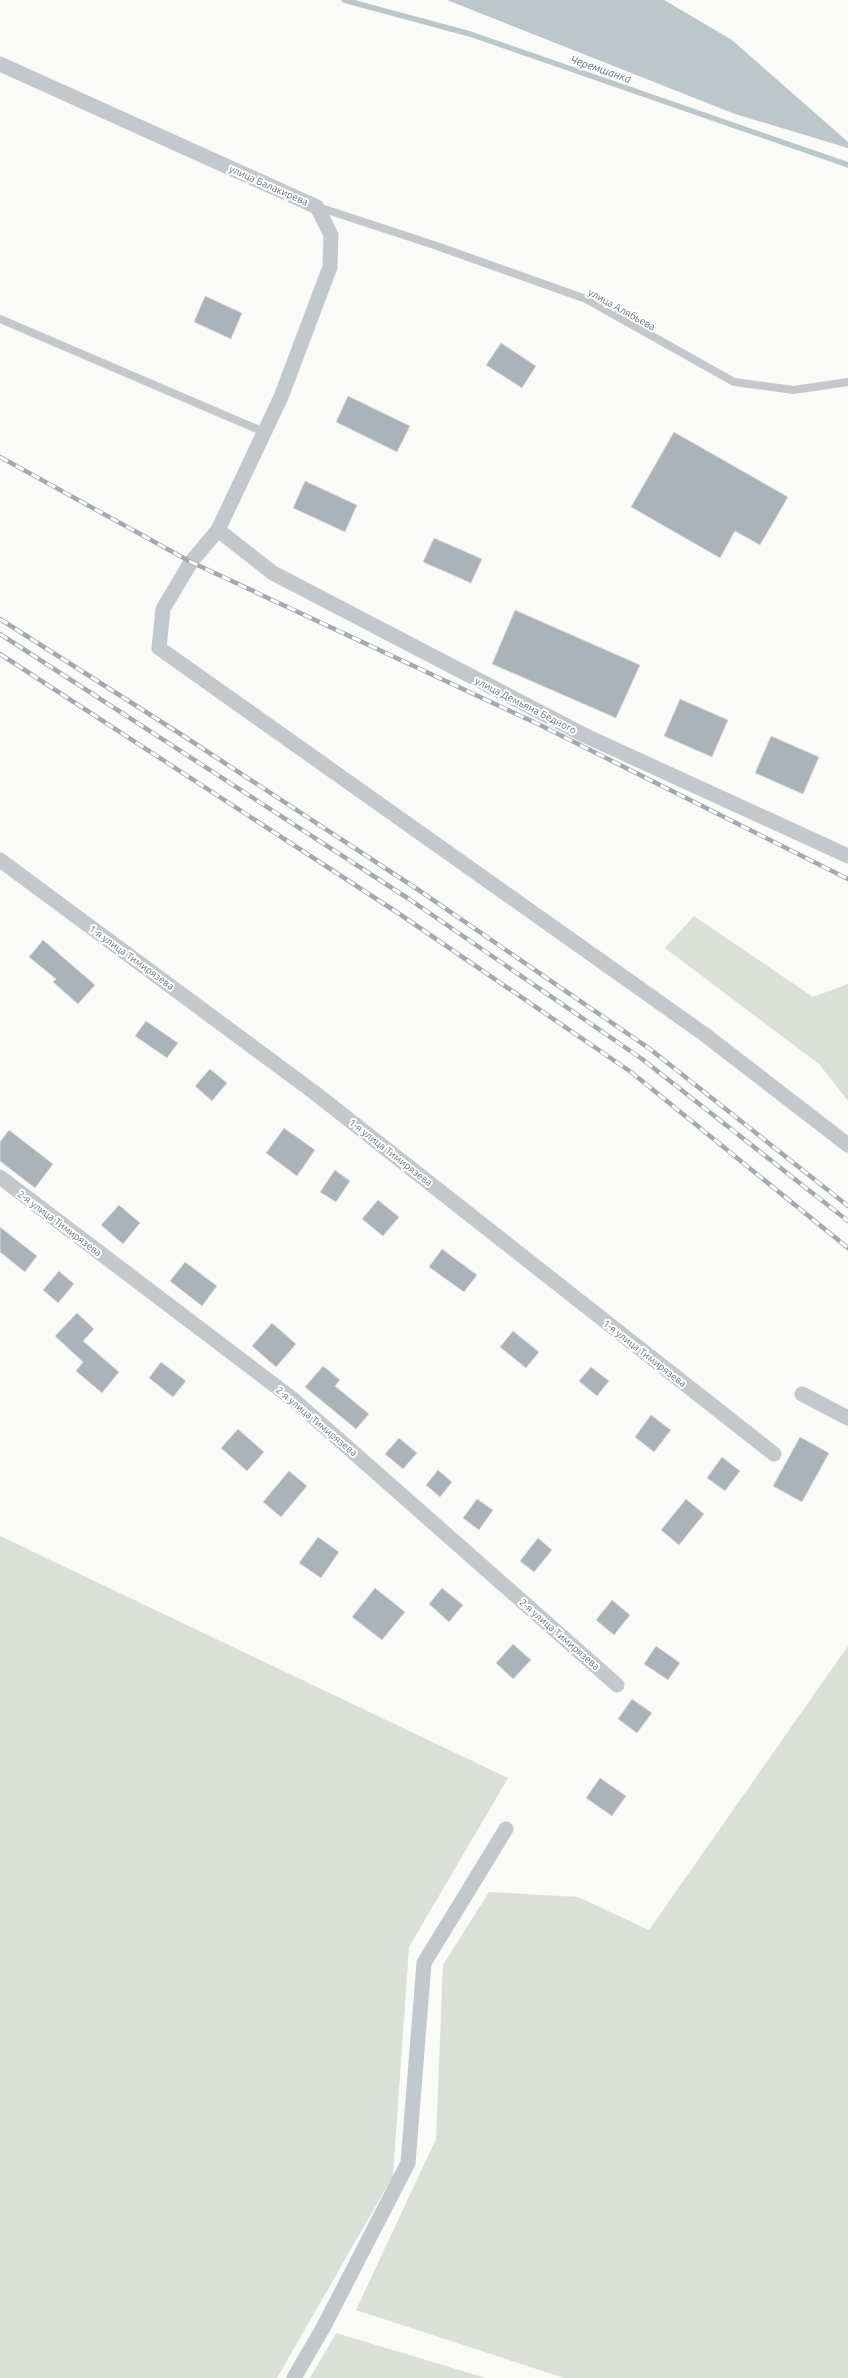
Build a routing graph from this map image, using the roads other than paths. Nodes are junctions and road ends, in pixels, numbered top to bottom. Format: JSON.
{"nodes":[{"id":1,"x":0,"y":64,"type":"edge"},
{"id":2,"x":317,"y":207,"type":"junction"},
{"id":3,"x":0,"y":319,"type":"edge"},
{"id":4,"x":848,"y":382,"type":"edge"},
{"id":5,"x":264,"y":432,"type":"junction"},
{"id":6,"x":218,"y":530,"type":"junction"},
{"id":7,"x":848,"y":856,"type":"edge"},
{"id":8,"x":0,"y":860,"type":"edge"},
{"id":9,"x":848,"y":1145,"type":"edge"},
{"id":10,"x":0,"y":1177,"type":"edge"},
{"id":11,"x":802,"y":1394,"type":"dead end"},
{"id":12,"x":848,"y":1418,"type":"edge"},
{"id":13,"x":774,"y":1454,"type":"dead end"},
{"id":14,"x":617,"y":1685,"type":"dead end"},
{"id":15,"x":506,"y":1829,"type":"dead end"},
{"id":16,"x":294,"y":2378,"type":"edge"}],
"edges":[{"from":1,"to":2,"type":"street","name":"улица Балакирева"},
{"from":2,"to":4,"type":"lane","name":"улица Алябьева"},
{"from":2,"to":5,"type":"street","name":"улица Балакирева"},
{"from":3,"to":5,"type":"lane"},
{"from":5,"to":6,"type":"street","name":"улица Балакирева"},
{"from":6,"to":7,"type":"street","name":"улица Демьяна Бедного"},
{"from":6,"to":9,"type":"street","name":"улица Балакирева"},
{"from":8,"to":13,"type":"street","name":"1-я улица Тимирязева"},
{"from":10,"to":14,"type":"street","name":"2-я улица Тимирязева"},
{"from":11,"to":12,"type":"street"},
{"from":15,"to":16,"type":"street"}]}
